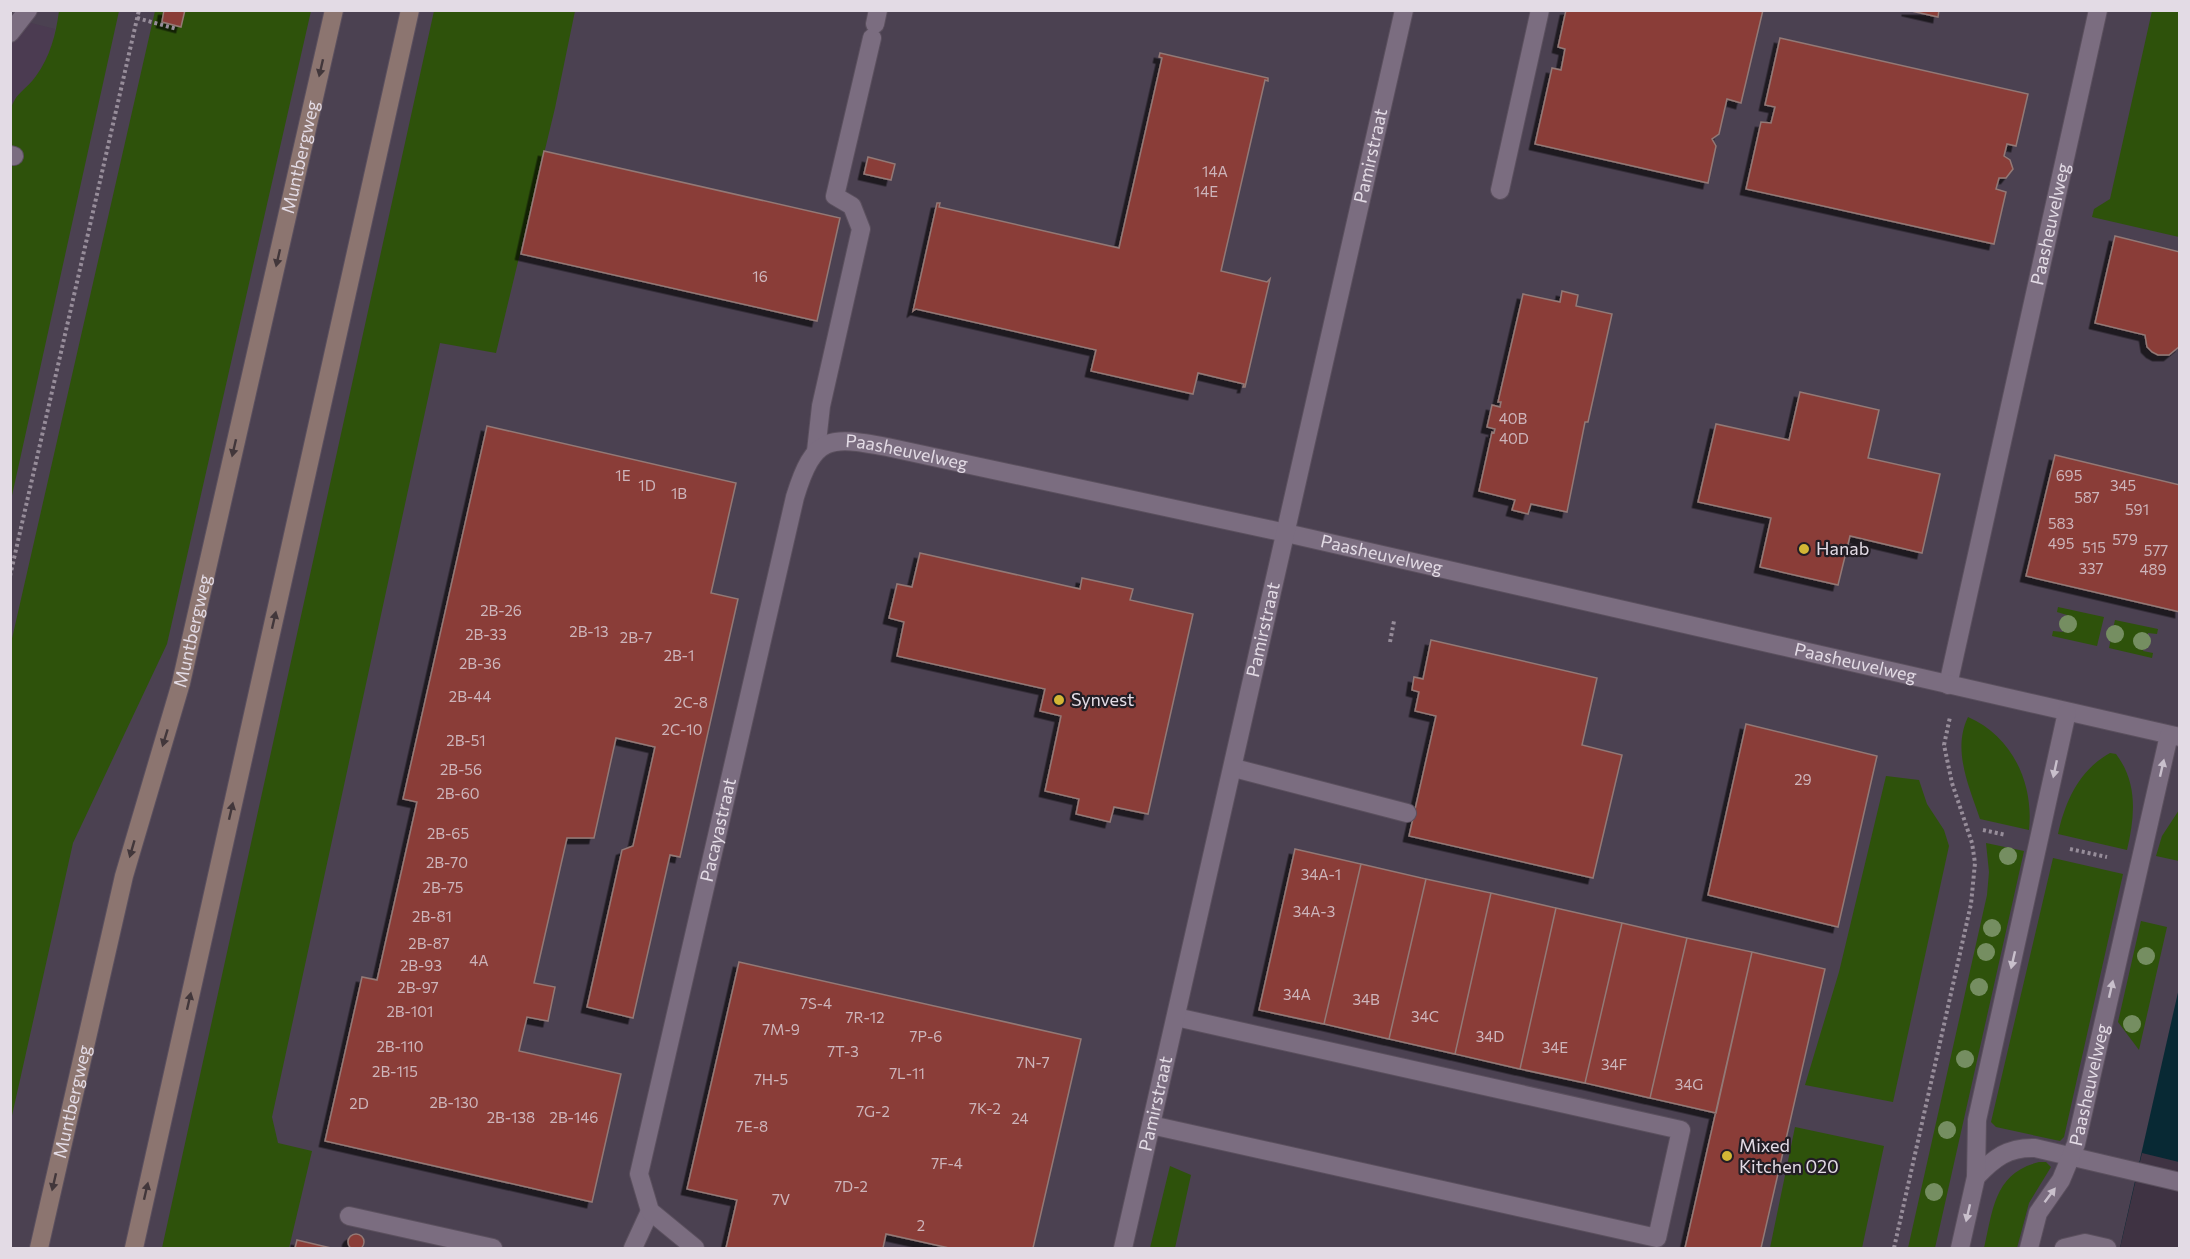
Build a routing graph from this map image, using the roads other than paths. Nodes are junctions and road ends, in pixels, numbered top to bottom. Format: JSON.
{"nodes":[{"id":1,"x":28,"y":10,"type":"edge"},
{"id":2,"x":334,"y":10,"type":"edge"},
{"id":3,"x":410,"y":10,"type":"edge"},
{"id":4,"x":1404,"y":10,"type":"edge"},
{"id":5,"x":1540,"y":10,"type":"edge"},
{"id":6,"x":2098,"y":10,"type":"edge"},
{"id":7,"x":875,"y":24,"type":"edge"},
{"id":8,"x":10,"y":33,"type":"edge"},
{"id":9,"x":1500,"y":190,"type":"dead end"},
{"id":10,"x":816,"y":451,"type":"junction"},
{"id":11,"x":1286,"y":533,"type":"junction"},
{"id":12,"x":1948,"y":685,"type":"junction"},
{"id":13,"x":2067,"y":712,"type":"junction"},
{"id":14,"x":2174,"y":736,"type":"edge"},
{"id":15,"x":1234,"y":768,"type":"junction"},
{"id":16,"x":1407,"y":813,"type":"dead end"},
{"id":17,"x":1176,"y":1017,"type":"junction"},
{"id":18,"x":1151,"y":1125,"type":"junction"},
{"id":19,"x":2072,"y":1157,"type":"junction"},
{"id":20,"x":1976,"y":1177,"type":"junction"},
{"id":21,"x":2180,"y":1182,"type":"edge"},
{"id":22,"x":650,"y":1211,"type":"junction"},
{"id":23,"x":349,"y":1216,"type":"dead end"},
{"id":24,"x":2101,"y":1247,"type":"edge"},
{"id":25,"x":39,"y":1248,"type":"edge"},
{"id":26,"x":134,"y":1248,"type":"edge"},
{"id":27,"x":493,"y":1248,"type":"edge"},
{"id":28,"x":633,"y":1248,"type":"edge"},
{"id":29,"x":695,"y":1248,"type":"edge"},
{"id":30,"x":1123,"y":1248,"type":"edge"},
{"id":31,"x":1960,"y":1248,"type":"edge"},
{"id":32,"x":2029,"y":1248,"type":"edge"},
{"id":33,"x":2064,"y":1248,"type":"edge"}],
"edges":[{"from":1,"to":8,"type":"street"},
{"from":2,"to":25,"type":"main road","name":"Muntbergweg","one_way":true},
{"from":26,"to":3,"type":"main road","one_way":true},
{"from":4,"to":11,"type":"street","name":"Pamirstraat"},
{"from":5,"to":9,"type":"street"},
{"from":6,"to":12,"type":"street","name":"Paasheuvelweg"},
{"from":7,"to":10,"type":"street"},
{"from":10,"to":11,"type":"street","name":"Paasheuvelweg"},
{"from":10,"to":22,"type":"street","name":"Pacayastraat"},
{"from":11,"to":12,"type":"street","name":"Paasheuvelweg"},
{"from":11,"to":15,"type":"street","name":"Pamirstraat"},
{"from":12,"to":13,"type":"street","name":"Paasheuvelweg"},
{"from":13,"to":14,"type":"street","name":"Paasheuvelweg"},
{"from":13,"to":20,"type":"street","one_way":true},
{"from":19,"to":14,"type":"street","name":"Paasheuvelweg","one_way":true},
{"from":15,"to":16,"type":"street"},
{"from":15,"to":17,"type":"street","name":"Pamirstraat"},
{"from":17,"to":18,"type":"street","name":"Pamirstraat"},
{"from":17,"to":18,"type":"street"},
{"from":18,"to":30,"type":"street","name":"Pamirstraat"},
{"from":19,"to":20,"type":"street"},
{"from":19,"to":21,"type":"street"},
{"from":32,"to":19,"type":"street","name":"Paasheuvelweg","one_way":true},
{"from":20,"to":31,"type":"street","one_way":true},
{"from":22,"to":28,"type":"street"},
{"from":22,"to":29,"type":"street"},
{"from":23,"to":27,"type":"street"},
{"from":24,"to":33,"type":"street"}]}
